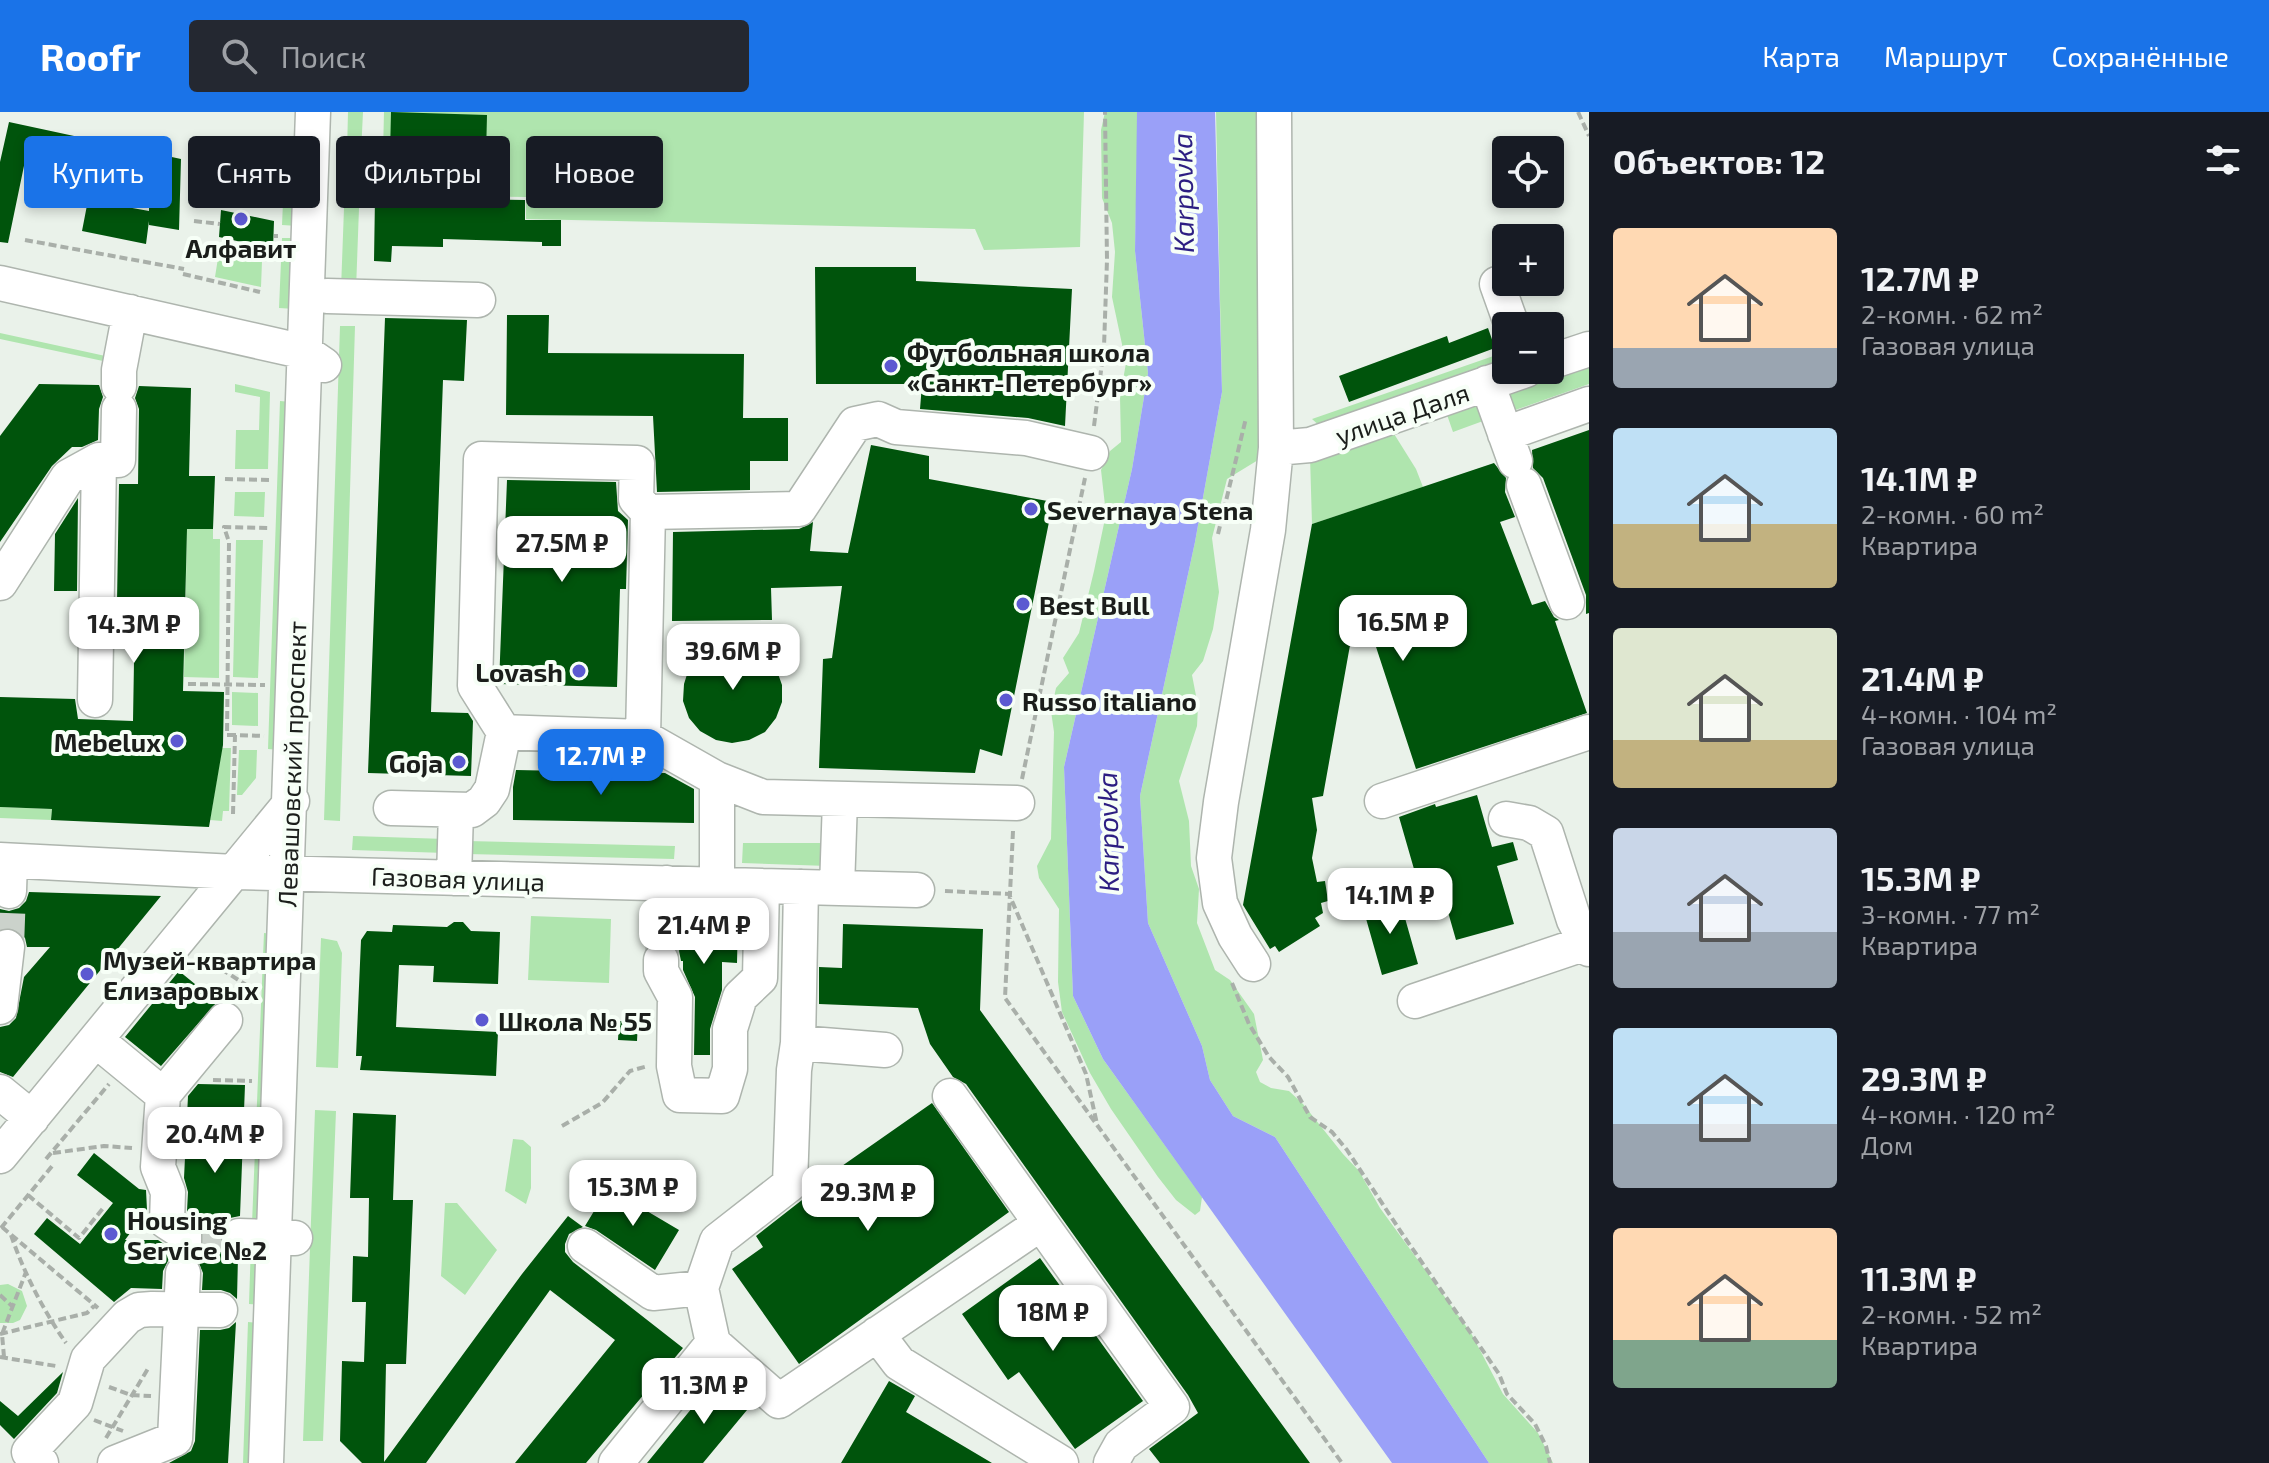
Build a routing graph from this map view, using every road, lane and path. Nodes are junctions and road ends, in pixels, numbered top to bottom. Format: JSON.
{"nodes":[{"id":1,"x":313,"y":112,"type":"edge"},
{"id":2,"x":334,"y":112,"type":"edge"},
{"id":3,"x":1105,"y":112,"type":"edge"},
{"id":4,"x":1274,"y":112,"type":"edge"},
{"id":5,"x":1578,"y":112,"type":"edge"},
{"id":6,"x":1589,"y":136,"type":"edge"},
{"id":7,"x":321,"y":169,"type":"junction"},
{"id":8,"x":194,"y":221,"type":"dead end"},
{"id":9,"x":220,"y":224,"type":"dead end"},
{"id":10,"x":25,"y":240,"type":"dead end"},
{"id":11,"x":260,"y":292,"type":"dead end"},
{"id":12,"x":7,"y":294,"type":"edge"},
{"id":13,"x":327,"y":296,"type":"junction"},
{"id":14,"x":478,"y":300,"type":"dead end"},
{"id":15,"x":128,"y":322,"type":"junction"},
{"id":16,"x":1589,"y":349,"type":"edge"},
{"id":17,"x":1564,"y":357,"type":"edge"},
{"id":18,"x":311,"y":363,"type":"junction"},
{"id":19,"x":1492,"y":381,"type":"edge"},
{"id":20,"x":1487,"y":383,"type":"junction"},
{"id":21,"x":1589,"y":404,"type":"edge"},
{"id":22,"x":1246,"y":417,"type":"dead end"},
{"id":23,"x":1276,"y":448,"type":"junction"},
{"id":24,"x":1091,"y":453,"type":"junction"},
{"id":25,"x":99,"y":460,"type":"junction"},
{"id":26,"x":1515,"y":460,"type":"junction"},
{"id":27,"x":225,"y":479,"type":"dead end"},
{"id":28,"x":272,"y":480,"type":"dead end"},
{"id":29,"x":648,"y":512,"type":"junction"},
{"id":30,"x":271,"y":528,"type":"dead end"},
{"id":31,"x":1218,"y":534,"type":"dead end"},
{"id":32,"x":0,"y":583,"type":"edge"},
{"id":33,"x":1567,"y":602,"type":"dead end"},
{"id":34,"x":188,"y":684,"type":"dead end"},
{"id":35,"x":228,"y":685,"type":"junction"},
{"id":36,"x":265,"y":685,"type":"dead end"},
{"id":37,"x":95,"y":700,"type":"dead end"},
{"id":38,"x":504,"y":732,"type":"junction"},
{"id":39,"x":1589,"y":732,"type":"edge"},
{"id":40,"x":235,"y":735,"type":"junction"},
{"id":41,"x":264,"y":736,"type":"dead end"},
{"id":42,"x":643,"y":737,"type":"junction"},
{"id":43,"x":717,"y":779,"type":"junction"},
{"id":44,"x":297,"y":784,"type":"junction"},
{"id":45,"x":840,"y":800,"type":"junction"},
{"id":46,"x":1382,"y":801,"type":"dead end"},
{"id":47,"x":1017,"y":803,"type":"junction"},
{"id":48,"x":391,"y":808,"type":"dead end"},
{"id":49,"x":456,"y":811,"type":"junction"},
{"id":50,"x":233,"y":814,"type":"dead end"},
{"id":51,"x":1506,"y":819,"type":"dead end"},
{"id":52,"x":7,"y":871,"type":"edge"},
{"id":53,"x":222,"y":871,"type":"junction"},
{"id":54,"x":298,"y":873,"type":"junction"},
{"id":55,"x":454,"y":878,"type":"junction"},
{"id":56,"x":717,"y":885,"type":"junction"},
{"id":57,"x":762,"y":886,"type":"junction"},
{"id":58,"x":801,"y":887,"type":"junction"},
{"id":59,"x":837,"y":888,"type":"junction"},
{"id":60,"x":917,"y":890,"type":"joint"},
{"id":61,"x":1009,"y":894,"type":"junction"},
{"id":62,"x":1588,"y":945,"type":"edge"},
{"id":63,"x":192,"y":950,"type":"dead end"},
{"id":64,"x":1244,"y":950,"type":"joint"},
{"id":65,"x":5,"y":954,"type":"edge"},
{"id":66,"x":661,"y":960,"type":"tunnel mouth"},
{"id":67,"x":258,"y":993,"type":"dead end"},
{"id":68,"x":1415,"y":1001,"type":"dead end"},
{"id":69,"x":0,"y":1007,"type":"edge"},
{"id":70,"x":225,"y":1020,"type":"dead end"},
{"id":71,"x":96,"y":1040,"type":"junction"},
{"id":72,"x":798,"y":1043,"type":"junction"},
{"id":73,"x":885,"y":1050,"type":"dead end"},
{"id":74,"x":126,"y":1064,"type":"junction"},
{"id":75,"x":674,"y":1066,"type":"junction"},
{"id":76,"x":170,"y":1087,"type":"junction"},
{"id":77,"x":278,"y":1093,"type":"junction"},
{"id":78,"x":950,"y":1096,"type":"dead end"},
{"id":79,"x":562,"y":1126,"type":"dead end"},
{"id":80,"x":1098,"y":1126,"type":"junction"},
{"id":81,"x":7,"y":1128,"type":"edge"},
{"id":82,"x":159,"y":1150,"type":"junction"},
{"id":83,"x":51,"y":1153,"type":"junction"},
{"id":84,"x":46,"y":1159,"type":"dead end"},
{"id":85,"x":53,"y":1165,"type":"dead end"},
{"id":86,"x":28,"y":1195,"type":"junction"},
{"id":87,"x":104,"y":1207,"type":"dead end"},
{"id":88,"x":1040,"y":1224,"type":"junction"},
{"id":89,"x":1,"y":1228,"type":"edge"},
{"id":90,"x":11,"y":1235,"type":"junction"},
{"id":91,"x":239,"y":1236,"type":"tunnel mouth"},
{"id":92,"x":285,"y":1238,"type":"junction"},
{"id":93,"x":585,"y":1246,"type":"dead end"},
{"id":94,"x":26,"y":1272,"type":"junction"},
{"id":95,"x":701,"y":1288,"type":"junction"},
{"id":96,"x":0,"y":1295,"type":"edge"},
{"id":97,"x":94,"y":1306,"type":"junction"},
{"id":98,"x":13,"y":1307,"type":"junction"},
{"id":99,"x":283,"y":1313,"type":"junction"},
{"id":100,"x":127,"y":1317,"type":"junction"},
{"id":101,"x":51,"y":1322,"type":"junction"},
{"id":102,"x":181,"y":1324,"type":"junction"},
{"id":103,"x":1,"y":1334,"type":"edge"},
{"id":104,"x":877,"y":1334,"type":"junction"},
{"id":105,"x":713,"y":1343,"type":"junction"},
{"id":106,"x":2,"y":1357,"type":"edge"},
{"id":107,"x":77,"y":1392,"type":"junction"},
{"id":108,"x":131,"y":1395,"type":"junction"},
{"id":109,"x":177,"y":1398,"type":"junction"},
{"id":110,"x":112,"y":1427,"type":"junction"},
{"id":111,"x":152,"y":1449,"type":"junction"},
{"id":112,"x":108,"y":1453,"type":"edge"},
{"id":113,"x":25,"y":1459,"type":"edge"},
{"id":114,"x":266,"y":1463,"type":"edge"},
{"id":115,"x":289,"y":1463,"type":"edge"},
{"id":116,"x":616,"y":1463,"type":"edge"},
{"id":117,"x":1061,"y":1463,"type":"edge"},
{"id":118,"x":1111,"y":1463,"type":"edge"},
{"id":119,"x":1342,"y":1463,"type":"edge"},
{"id":120,"x":1550,"y":1463,"type":"edge"}],
"edges":[{"from":1,"to":7,"type":"street","name":"Левашовский проспект"},
{"from":2,"to":7,"type":"street","name":"Левашовский проспект"},
{"from":3,"to":24,"type":"path"},
{"from":4,"to":23,"type":"street"},
{"from":5,"to":6,"type":"path"},
{"from":7,"to":13,"type":"street","name":"Левашовский проспект"},
{"from":7,"to":18,"type":"street","name":"Левашовский проспект"},
{"from":8,"to":9,"type":"path"},
{"from":10,"to":11,"type":"path"},
{"from":12,"to":15,"type":"street"},
{"from":13,"to":14,"type":"street"},
{"from":13,"to":18,"type":"street","name":"Левашовский проспект"},
{"from":15,"to":18,"type":"street"},
{"from":15,"to":25,"type":"street"},
{"from":16,"to":17,"type":"street"},
{"from":18,"to":44,"type":"street","name":"Левашовский проспект"},
{"from":19,"to":20,"type":"street","name":"улица Даля"},
{"from":20,"to":23,"type":"street","name":"улица Даля"},
{"from":20,"to":26,"type":"street"},
{"from":21,"to":26,"type":"street"},
{"from":22,"to":31,"type":"path"},
{"from":23,"to":64,"type":"street"},
{"from":24,"to":29,"type":"street"},
{"from":24,"to":47,"type":"path"},
{"from":25,"to":32,"type":"street"},
{"from":25,"to":37,"type":"street"},
{"from":26,"to":33,"type":"street"},
{"from":27,"to":28,"type":"path"},
{"from":29,"to":38,"type":"street"},
{"from":29,"to":42,"type":"street"},
{"from":30,"to":35,"type":"path"},
{"from":34,"to":35,"type":"path"},
{"from":35,"to":36,"type":"path"},
{"from":35,"to":40,"type":"path"},
{"from":38,"to":42,"type":"street"},
{"from":38,"to":49,"type":"street"},
{"from":39,"to":46,"type":"street"},
{"from":40,"to":41,"type":"path"},
{"from":40,"to":50,"type":"path"},
{"from":42,"to":43,"type":"street"},
{"from":43,"to":45,"type":"street"},
{"from":43,"to":56,"type":"street"},
{"from":44,"to":53,"type":"street"},
{"from":44,"to":54,"type":"street","name":"Левашовский проспект"},
{"from":45,"to":47,"type":"street"},
{"from":45,"to":59,"type":"street"},
{"from":47,"to":61,"type":"path"},
{"from":48,"to":49,"type":"street"},
{"from":49,"to":55,"type":"street"},
{"from":51,"to":62,"type":"street"},
{"from":52,"to":53,"type":"street","name":"Газовая улица"},
{"from":53,"to":54,"type":"street","name":"Газовая улица"},
{"from":53,"to":71,"type":"street"},
{"from":53,"to":81,"type":"street"},
{"from":54,"to":55,"type":"street","name":"Газовая улица"},
{"from":54,"to":77,"type":"street","name":"Левашовский проспект"},
{"from":55,"to":56,"type":"street","name":"Газовая улица"},
{"from":56,"to":57,"type":"street","name":"Газовая улица"},
{"from":57,"to":58,"type":"street","name":"Газовая улица"},
{"from":57,"to":75,"type":"street"},
{"from":58,"to":59,"type":"street","name":"Газовая улица"},
{"from":58,"to":72,"type":"street"},
{"from":59,"to":60,"type":"street","name":"Газовая улица"},
{"from":60,"to":61,"type":"path"},
{"from":61,"to":80,"type":"path"},
{"from":61,"to":80,"type":"path"},
{"from":62,"to":68,"type":"street"},
{"from":63,"to":67,"type":"path"},
{"from":64,"to":120,"type":"path"},
{"from":65,"to":69,"type":"street"},
{"from":66,"to":75,"type":"street"},
{"from":70,"to":76,"type":"street"},
{"from":71,"to":74,"type":"street"},
{"from":71,"to":81,"type":"street"},
{"from":72,"to":73,"type":"street"},
{"from":72,"to":95,"type":"street"},
{"from":74,"to":76,"type":"street"},
{"from":74,"to":83,"type":"path"},
{"from":75,"to":79,"type":"path"},
{"from":76,"to":77,"type":"path"},
{"from":76,"to":82,"type":"street"},
{"from":77,"to":92,"type":"street","name":"Левашовский проспект"},
{"from":78,"to":88,"type":"street"},
{"from":80,"to":119,"type":"path"},
{"from":82,"to":83,"type":"path"},
{"from":82,"to":102,"type":"street"},
{"from":83,"to":84,"type":"path"},
{"from":85,"to":86,"type":"path"},
{"from":86,"to":87,"type":"path"},
{"from":86,"to":89,"type":"path"},
{"from":88,"to":104,"type":"street"},
{"from":88,"to":118,"type":"street"},
{"from":89,"to":90,"type":"path"},
{"from":90,"to":94,"type":"path"},
{"from":90,"to":97,"type":"path"},
{"from":91,"to":92,"type":"street"},
{"from":92,"to":99,"type":"street","name":"Левашовский проспект"},
{"from":93,"to":95,"type":"street"},
{"from":94,"to":98,"type":"path"},
{"from":94,"to":101,"type":"path"},
{"from":95,"to":105,"type":"street"},
{"from":96,"to":98,"type":"path"},
{"from":97,"to":100,"type":"path"},
{"from":97,"to":101,"type":"path"},
{"from":98,"to":103,"type":"path"},
{"from":99,"to":102,"type":"street"},
{"from":99,"to":114,"type":"street","name":"Левашовский проспект"},
{"from":99,"to":115,"type":"street","name":"Левашовский проспект"},
{"from":100,"to":102,"type":"street"},
{"from":100,"to":107,"type":"street"},
{"from":101,"to":103,"type":"path"},
{"from":101,"to":107,"type":"path"},
{"from":102,"to":108,"type":"path"},
{"from":102,"to":109,"type":"street"},
{"from":103,"to":106,"type":"path"},
{"from":104,"to":105,"type":"street"},
{"from":104,"to":117,"type":"street"},
{"from":105,"to":116,"type":"street"},
{"from":106,"to":107,"type":"path"},
{"from":107,"to":108,"type":"path"},
{"from":107,"to":110,"type":"path"},
{"from":107,"to":113,"type":"street"},
{"from":108,"to":109,"type":"path"},
{"from":108,"to":110,"type":"path"},
{"from":109,"to":111,"type":"street"},
{"from":110,"to":111,"type":"path"},
{"from":110,"to":112,"type":"path"},
{"from":111,"to":112,"type":"street"}]}
